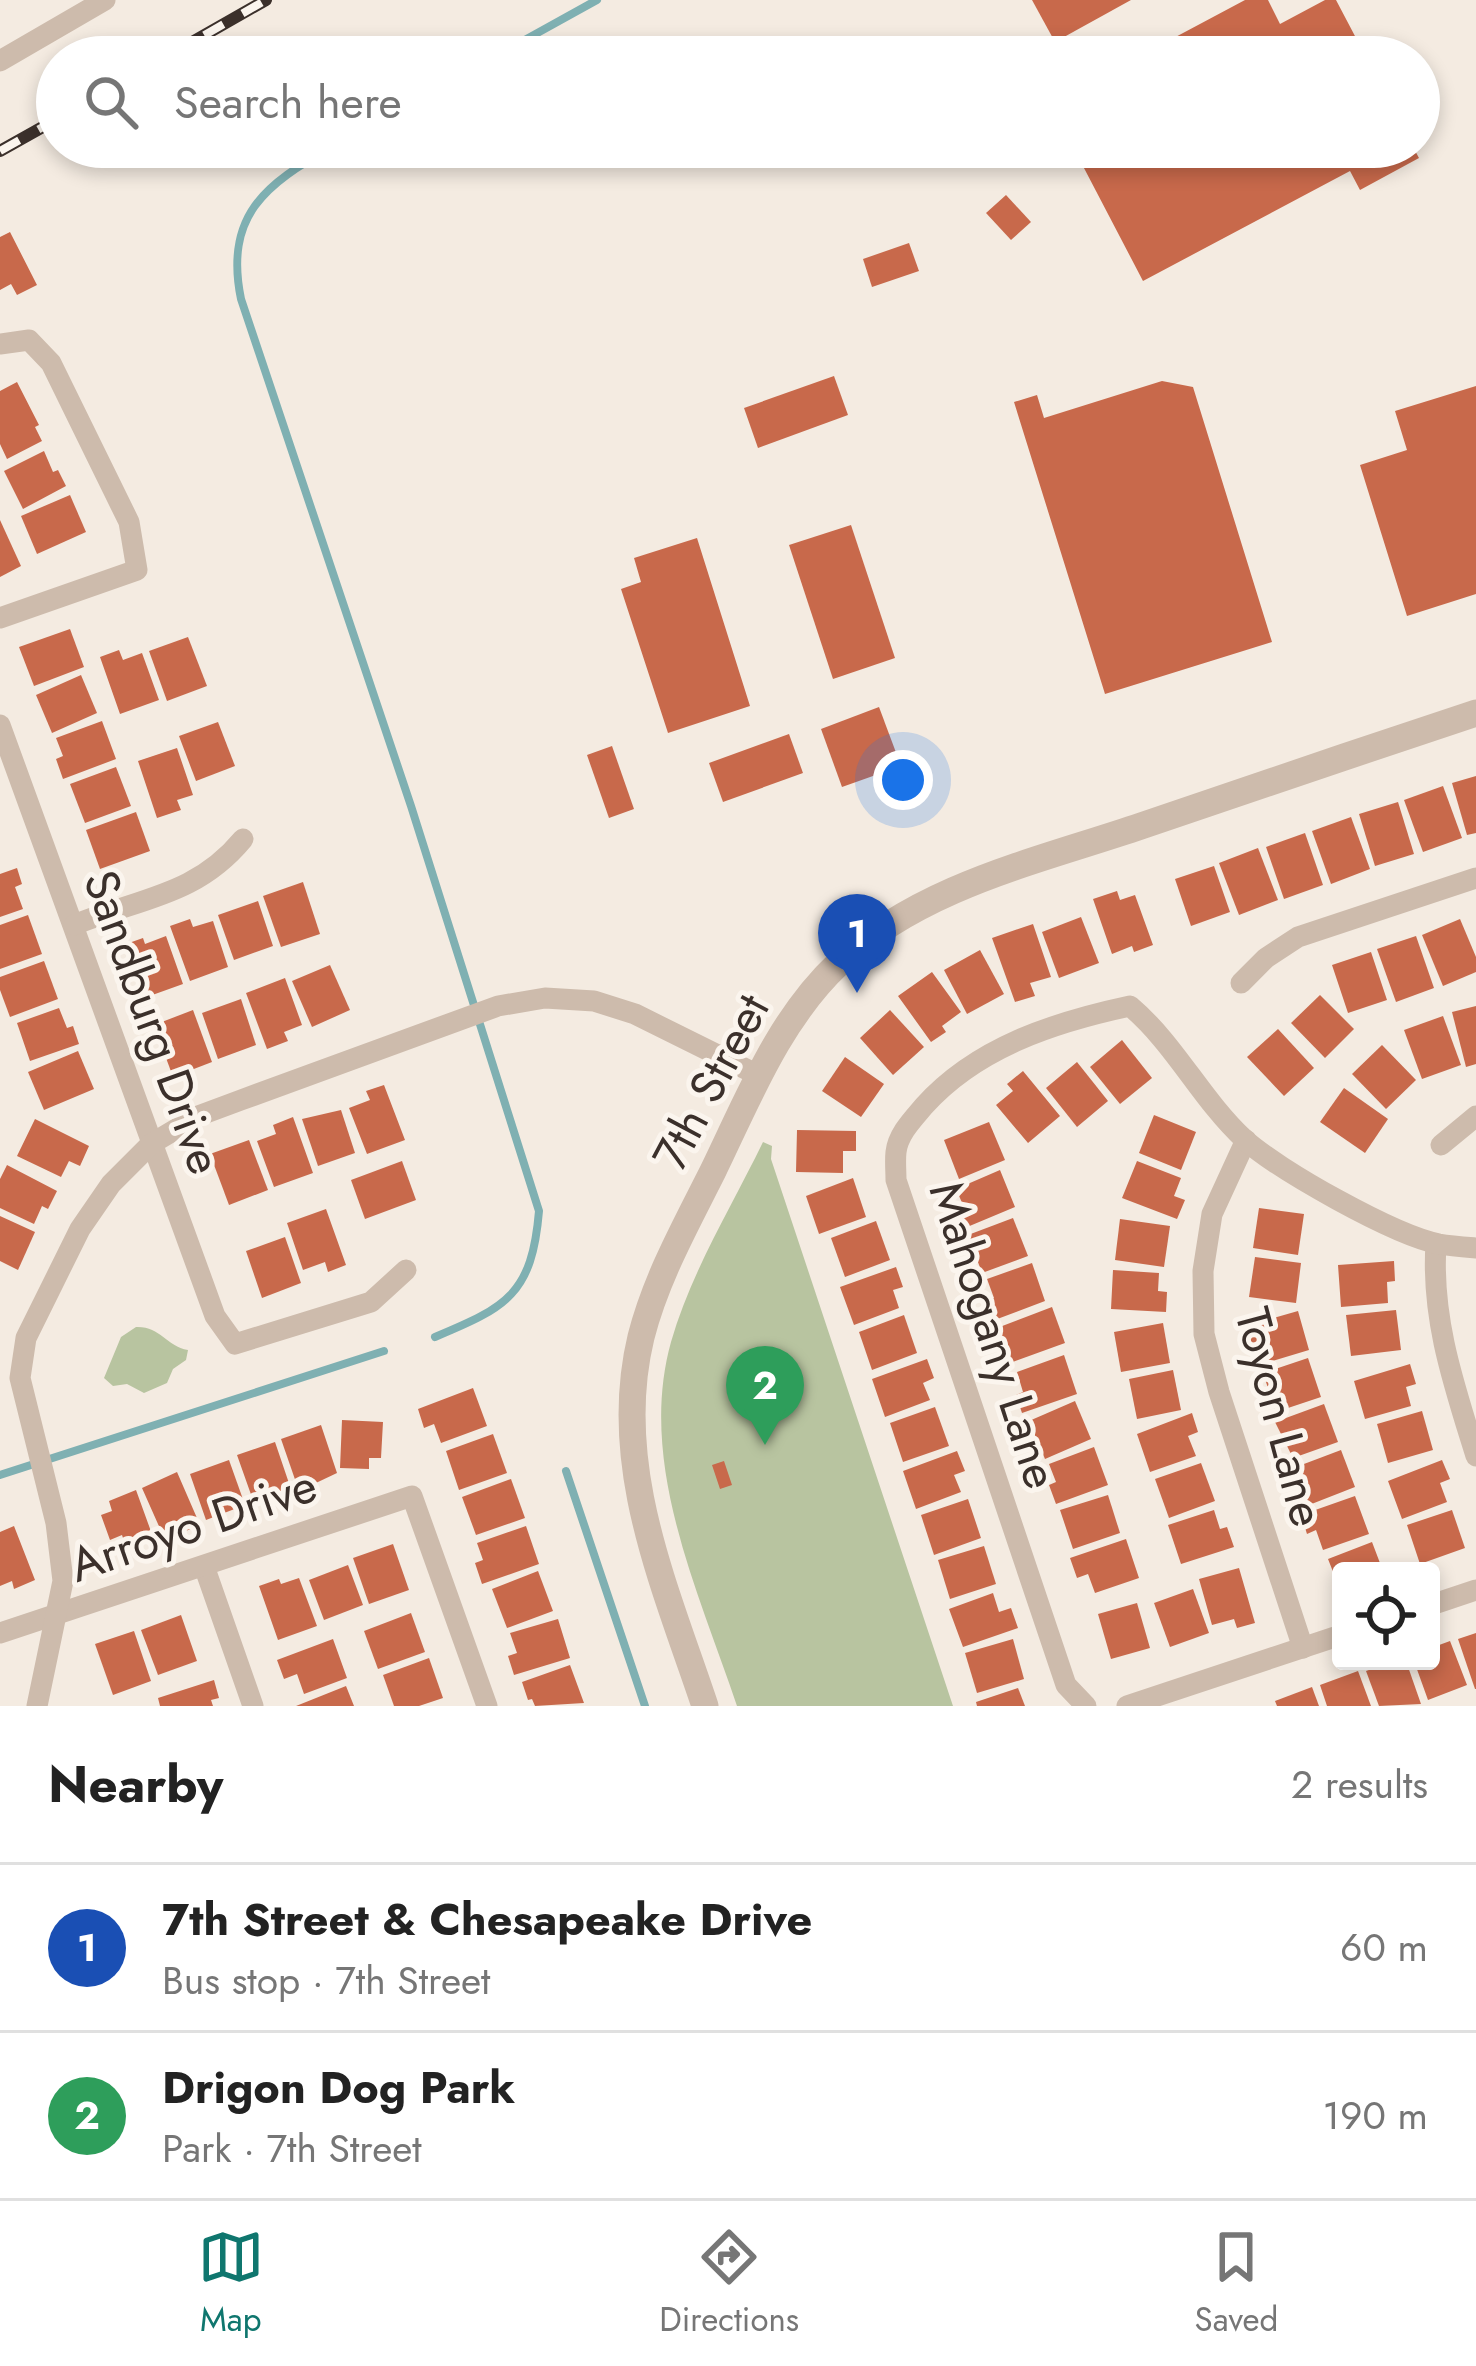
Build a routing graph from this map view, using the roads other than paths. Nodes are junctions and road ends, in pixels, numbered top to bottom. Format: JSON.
{"nodes":[{"id":1,"x":105,"y":0,"type":"edge"},
{"id":2,"x":44,"y":36,"type":"edge"},
{"id":3,"x":36,"y":41,"type":"edge"},
{"id":4,"x":0,"y":62,"type":"edge"},
{"id":5,"x":0,"y":344,"type":"edge"},
{"id":6,"x":0,"y":618,"type":"edge"},
{"id":7,"x":1476,"y":713,"type":"edge"},
{"id":8,"x":0,"y":725,"type":"edge"},
{"id":9,"x":243,"y":839,"type":"dead end"},
{"id":10,"x":1476,"y":878,"type":"edge"},
{"id":11,"x":74,"y":925,"type":"junction"},
{"id":12,"x":1241,"y":983,"type":"dead end"},
{"id":13,"x":760,"y":1076,"type":"junction"},
{"id":14,"x":1476,"y":1116,"type":"edge"},
{"id":15,"x":1246,"y":1140,"type":"junction"},
{"id":16,"x":152,"y":1144,"type":"junction"},
{"id":17,"x":1442,"y":1145,"type":"dead end"},
{"id":18,"x":1436,"y":1244,"type":"junction"},
{"id":19,"x":1476,"y":1248,"type":"edge"},
{"id":20,"x":406,"y":1270,"type":"dead end"},
{"id":21,"x":26,"y":1338,"type":"junction"},
{"id":22,"x":0,"y":1340,"type":"edge"},
{"id":23,"x":1476,"y":1456,"type":"edge"},
{"id":24,"x":204,"y":1566,"type":"junction"},
{"id":25,"x":1476,"y":1590,"type":"edge"},
{"id":26,"x":1440,"y":1602,"type":"edge"},
{"id":27,"x":57,"y":1616,"type":"junction"},
{"id":28,"x":0,"y":1634,"type":"edge"},
{"id":29,"x":1332,"y":1638,"type":"edge"},
{"id":30,"x":1303,"y":1648,"type":"junction"},
{"id":31,"x":37,"y":1706,"type":"edge"},
{"id":32,"x":253,"y":1706,"type":"edge"},
{"id":33,"x":487,"y":1706,"type":"edge"},
{"id":34,"x":704,"y":1706,"type":"edge"},
{"id":35,"x":1087,"y":1706,"type":"edge"},
{"id":36,"x":1127,"y":1706,"type":"edge"}],
"edges":[{"from":1,"to":2,"type":"street"},
{"from":3,"to":4,"type":"street"},
{"from":5,"to":6,"type":"street"},
{"from":7,"to":13,"type":"street","name":"7th Street"},
{"from":8,"to":11,"type":"street","name":"Sandburg Drive"},
{"from":9,"to":11,"type":"street"},
{"from":10,"to":12,"type":"street"},
{"from":11,"to":16,"type":"street","name":"Sandburg Drive"},
{"from":13,"to":16,"type":"street"},
{"from":13,"to":34,"type":"street","name":"7th Street"},
{"from":14,"to":17,"type":"street"},
{"from":15,"to":18,"type":"street"},
{"from":15,"to":30,"type":"street","name":"Toyon Lane"},
{"from":15,"to":35,"type":"street","name":"Mahogany Lane"},
{"from":16,"to":20,"type":"street","name":"Sandburg Drive"},
{"from":16,"to":21,"type":"street"},
{"from":18,"to":19,"type":"street"},
{"from":18,"to":23,"type":"street"},
{"from":21,"to":22,"type":"street"},
{"from":21,"to":27,"type":"street"},
{"from":24,"to":27,"type":"street","name":"Arroyo Drive"},
{"from":24,"to":32,"type":"street"},
{"from":24,"to":33,"type":"street","name":"Arroyo Drive"},
{"from":25,"to":26,"type":"street"},
{"from":27,"to":28,"type":"street","name":"Arroyo Drive"},
{"from":27,"to":31,"type":"street"},
{"from":29,"to":30,"type":"street"},
{"from":30,"to":36,"type":"street"}]}
